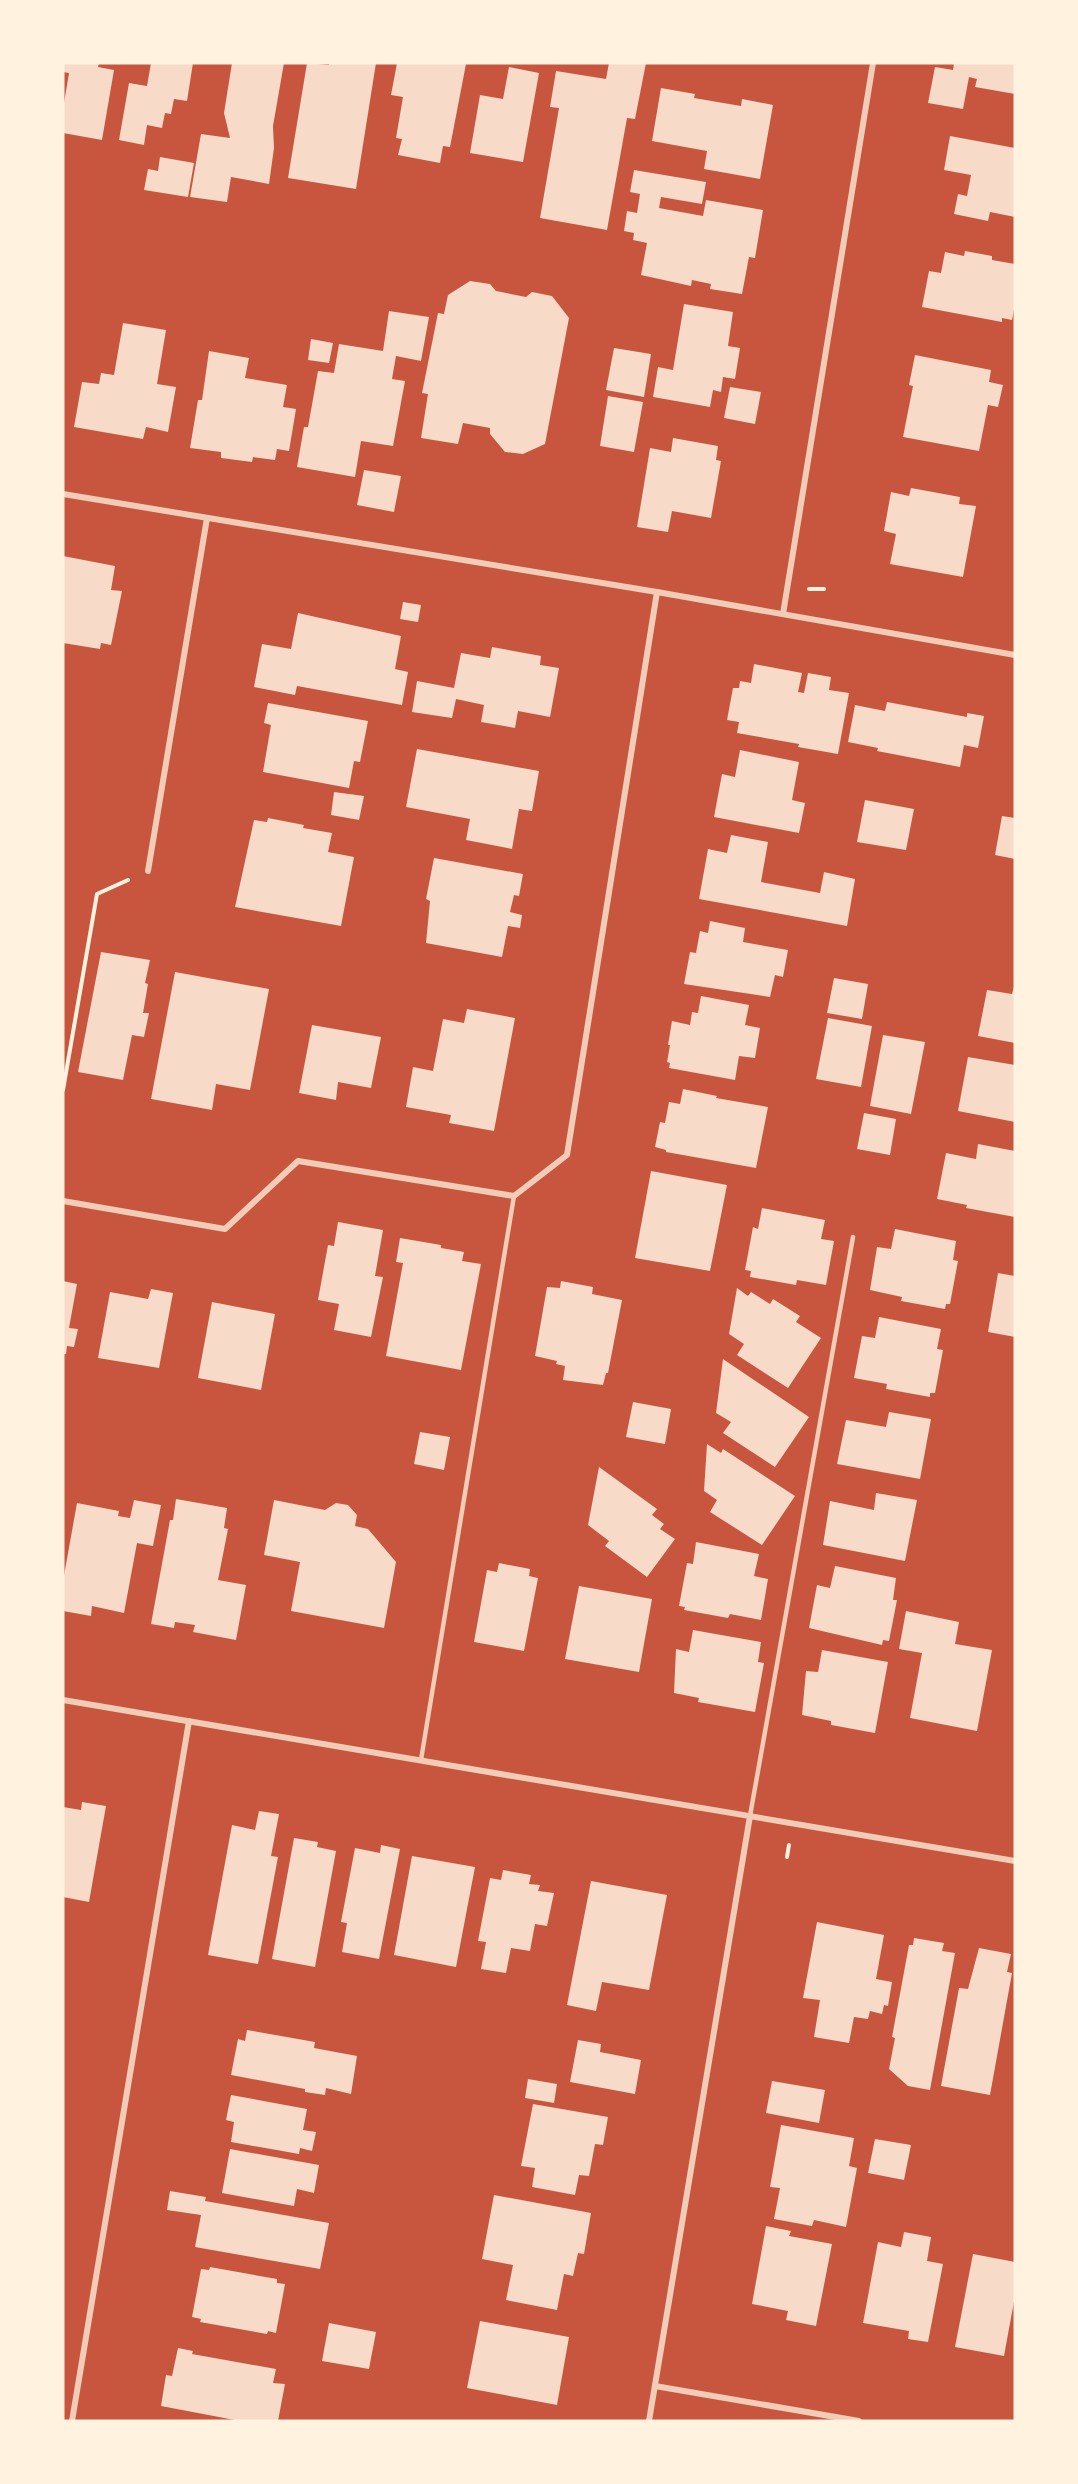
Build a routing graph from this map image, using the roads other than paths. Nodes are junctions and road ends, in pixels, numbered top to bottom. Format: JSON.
{"nodes":[{"id":1,"x":873,"y":63,"type":"edge"},
{"id":2,"x":63,"y":494,"type":"edge"},
{"id":3,"x":207,"y":518,"type":"junction"},
{"id":4,"x":657,"y":592,"type":"junction"},
{"id":5,"x":783,"y":614,"type":"junction"},
{"id":6,"x":1015,"y":655,"type":"edge"},
{"id":7,"x":148,"y":871,"type":"dead end"},
{"id":8,"x":514,"y":1196,"type":"junction"},
{"id":9,"x":63,"y":1201,"type":"edge"},
{"id":10,"x":853,"y":1237,"type":"dead end"},
{"id":11,"x":63,"y":1700,"type":"edge"},
{"id":12,"x":189,"y":1721,"type":"junction"},
{"id":13,"x":421,"y":1760,"type":"junction"},
{"id":14,"x":750,"y":1816,"type":"junction"},
{"id":15,"x":1015,"y":1862,"type":"edge"},
{"id":16,"x":655,"y":2386,"type":"junction"},
{"id":17,"x":72,"y":2421,"type":"edge"},
{"id":18,"x":649,"y":2421,"type":"edge"},
{"id":19,"x":859,"y":2421,"type":"edge"}],
"edges":[{"from":1,"to":5,"type":"street"},
{"from":2,"to":3,"type":"street"},
{"from":3,"to":4,"type":"street"},
{"from":3,"to":7,"type":"street"},
{"from":4,"to":5,"type":"street"},
{"from":4,"to":8,"type":"street"},
{"from":5,"to":6,"type":"street"},
{"from":8,"to":9,"type":"street"},
{"from":8,"to":13,"type":"lane"},
{"from":10,"to":14,"type":"lane"},
{"from":11,"to":12,"type":"street"},
{"from":12,"to":13,"type":"street"},
{"from":12,"to":17,"type":"street"},
{"from":13,"to":14,"type":"street"},
{"from":14,"to":15,"type":"street"},
{"from":14,"to":16,"type":"street"},
{"from":16,"to":18,"type":"street"},
{"from":16,"to":19,"type":"street"}]}
